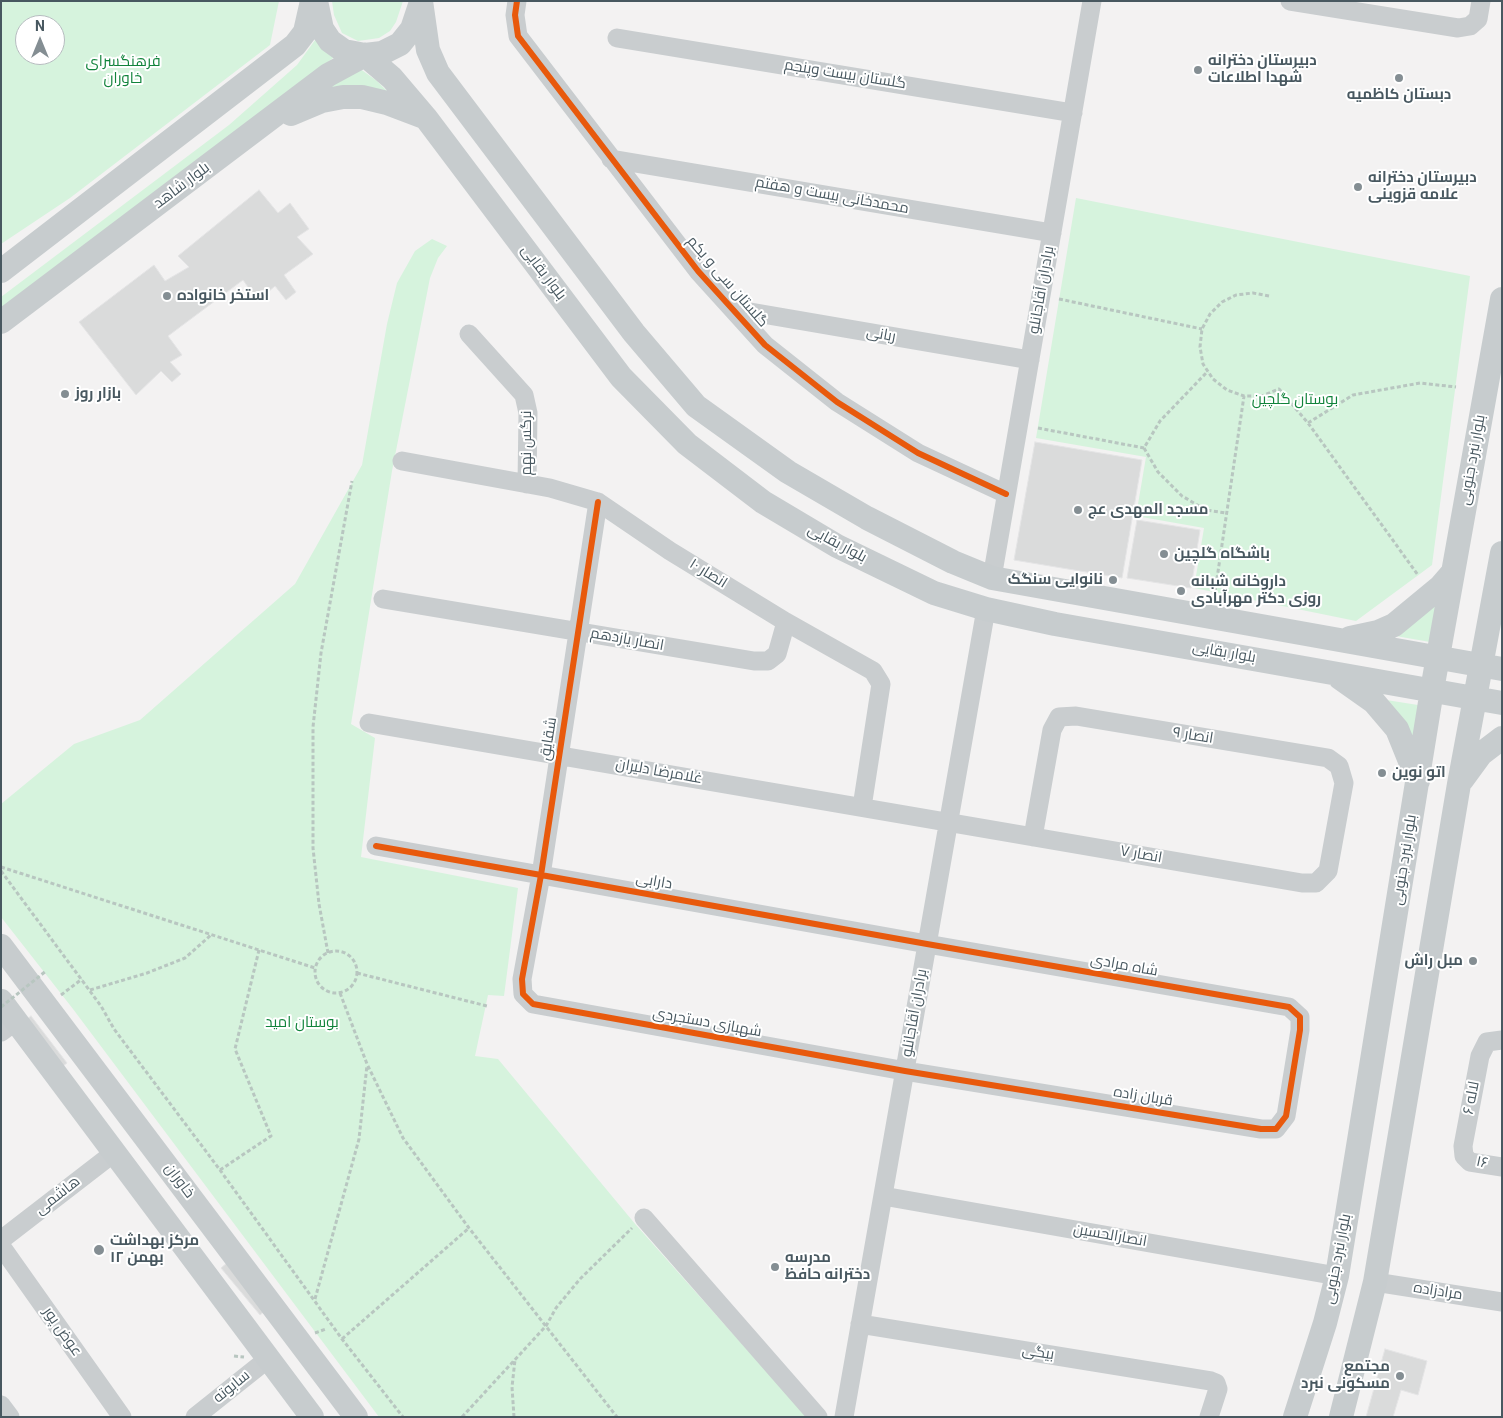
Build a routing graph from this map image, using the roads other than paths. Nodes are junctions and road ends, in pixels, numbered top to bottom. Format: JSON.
{"nodes":[{"id":1,"x":312,"y":1,"type":"edge"},
{"id":2,"x":316,"y":1,"type":"edge"},
{"id":3,"x":517,"y":1,"type":"edge"},
{"id":4,"x":1092,"y":1,"type":"edge"},
{"id":5,"x":1290,"y":1,"type":"edge"},
{"id":6,"x":421,"y":2,"type":"edge"},
{"id":7,"x":1480,"y":10,"type":"edge"},
{"id":8,"x":617,"y":38,"type":"dead end"},
{"id":9,"x":365,"y":55,"type":"junction"},
{"id":10,"x":1073,"y":113,"type":"junction"},
{"id":11,"x":426,"y":118,"type":"junction"},
{"id":12,"x":260,"y":127,"type":"junction"},
{"id":13,"x":611,"y":159,"type":"junction"},
{"id":14,"x":1052,"y":233,"type":"junction"},
{"id":15,"x":1,"y":271,"type":"edge"},
{"id":16,"x":1502,"y":299,"type":"edge"},
{"id":17,"x":733,"y":309,"type":"junction"},
{"id":18,"x":1,"y":322,"type":"edge"},
{"id":19,"x":469,"y":334,"type":"dead end"},
{"id":20,"x":1030,"y":360,"type":"junction"},
{"id":21,"x":402,"y":461,"type":"dead end"},
{"id":22,"x":527,"y":484,"type":"junction"},
{"id":23,"x":1006,"y":494,"type":"junction"},
{"id":24,"x":598,"y":502,"type":"junction"},
{"id":25,"x":1501,"y":558,"type":"edge"},
{"id":26,"x":1453,"y":572,"type":"junction"},
{"id":27,"x":992,"y":578,"type":"junction"},
{"id":28,"x":1502,"y":588,"type":"edge"},
{"id":29,"x":383,"y":599,"type":"dead end"},
{"id":30,"x":986,"y":609,"type":"junction"},
{"id":31,"x":786,"y":622,"type":"junction"},
{"id":32,"x":578,"y":631,"type":"junction"},
{"id":33,"x":1338,"y":640,"type":"junction"},
{"id":34,"x":1438,"y":658,"type":"junction"},
{"id":35,"x":1492,"y":668,"type":"edge"},
{"id":36,"x":1330,"y":672,"type":"junction"},
{"id":37,"x":1432,"y":690,"type":"junction"},
{"id":38,"x":1474,"y":699,"type":"junction"},
{"id":39,"x":1502,"y":703,"type":"edge"},
{"id":40,"x":369,"y":723,"type":"dead end"},
{"id":41,"x":1502,"y":738,"type":"edge"},
{"id":42,"x":559,"y":755,"type":"junction"},
{"id":43,"x":1418,"y":782,"type":"junction"},
{"id":44,"x":1459,"y":784,"type":"junction"},
{"id":45,"x":862,"y":807,"type":"junction"},
{"id":46,"x":949,"y":822,"type":"junction"},
{"id":47,"x":1034,"y":836,"type":"junction"},
{"id":48,"x":376,"y":846,"type":"dead end"},
{"id":49,"x":1328,"y":871,"type":"joint"},
{"id":50,"x":541,"y":875,"type":"junction"},
{"id":51,"x":928,"y":944,"type":"junction"},
{"id":52,"x":1,"y":946,"type":"edge"},
{"id":53,"x":522,"y":979,"type":"joint"},
{"id":54,"x":1,"y":1001,"type":"edge"},
{"id":55,"x":6,"y":1020,"type":"edge"},
{"id":56,"x":1300,"y":1030,"type":"joint"},
{"id":57,"x":1494,"y":1041,"type":"edge"},
{"id":58,"x":905,"y":1071,"type":"junction"},
{"id":59,"x":115,"y":1152,"type":"junction"},
{"id":60,"x":1464,"y":1156,"type":"joint"},
{"id":61,"x":1502,"y":1167,"type":"edge"},
{"id":62,"x":883,"y":1196,"type":"junction"},
{"id":63,"x":644,"y":1218,"type":"road end"},
{"id":64,"x":1,"y":1240,"type":"edge"},
{"id":65,"x":1,"y":1246,"type":"edge"},
{"id":66,"x":1337,"y":1276,"type":"junction"},
{"id":67,"x":1375,"y":1282,"type":"junction"},
{"id":68,"x":1502,"y":1302,"type":"edge"},
{"id":69,"x":860,"y":1324,"type":"junction"},
{"id":70,"x":269,"y":1358,"type":"junction"},
{"id":71,"x":1,"y":1405,"type":"edge"},
{"id":72,"x":10,"y":1417,"type":"edge"},
{"id":73,"x":122,"y":1417,"type":"edge"},
{"id":74,"x":196,"y":1417,"type":"edge"},
{"id":75,"x":312,"y":1417,"type":"edge"},
{"id":76,"x":356,"y":1417,"type":"edge"},
{"id":77,"x":818,"y":1417,"type":"edge"},
{"id":78,"x":844,"y":1417,"type":"edge"},
{"id":79,"x":1210,"y":1417,"type":"edge"},
{"id":80,"x":1295,"y":1417,"type":"edge"},
{"id":81,"x":1341,"y":1417,"type":"edge"}],
"edges":[{"from":1,"to":15,"type":"main road"},
{"from":2,"to":9,"type":"main road"},
{"from":3,"to":13,"type":"street","name":"گلستان سی و یکم"},
{"from":4,"to":10,"type":"street","name":"برادران آقاجانلو"},
{"from":5,"to":7,"type":"street"},
{"from":6,"to":9,"type":"main road"},
{"from":6,"to":27,"type":"main road"},
{"from":8,"to":10,"type":"street","name":"گلستان بیست وپنجم"},
{"from":9,"to":11,"type":"main road","name":"بلوار بقایی"},
{"from":9,"to":12,"type":"main road","name":"بلوار شاهد"},
{"from":10,"to":14,"type":"street","name":"برادران آقاجانلو"},
{"from":11,"to":12,"type":"main road"},
{"from":11,"to":30,"type":"main road","name":"بلوار بقایی"},
{"from":12,"to":18,"type":"main road","name":"بلوار شاهد"},
{"from":13,"to":14,"type":"street","name":"محمدخانی بیست و هفتم"},
{"from":13,"to":17,"type":"street","name":"گلستان سی و یکم"},
{"from":14,"to":20,"type":"street","name":"برادران آقاجانلو"},
{"from":16,"to":26,"type":"main road","name":"بلوار نبرد جنوبی"},
{"from":17,"to":20,"type":"street","name":"ربانی"},
{"from":17,"to":23,"type":"street","name":"گلستان سی و یکم"},
{"from":19,"to":22,"type":"street","name":"نرگس نهم"},
{"from":20,"to":23,"type":"street","name":"برادران آقاجانلو"},
{"from":21,"to":22,"type":"street","name":"انصار ۱۰"},
{"from":22,"to":24,"type":"street","name":"انصار ۱۰"},
{"from":23,"to":27,"type":"street","name":"برادران آقاجانلو"},
{"from":24,"to":31,"type":"street","name":"انصار ۱۰"},
{"from":24,"to":32,"type":"street","name":"شقایق"},
{"from":25,"to":28,"type":"main road"},
{"from":25,"to":35,"type":"main road"},
{"from":26,"to":33,"type":"main road"},
{"from":26,"to":34,"type":"main road","name":"بلوار نبرد جنوبی"},
{"from":27,"to":30,"type":"main road"},
{"from":27,"to":33,"type":"main road"},
{"from":29,"to":32,"type":"street","name":"انصار یازدهم"},
{"from":30,"to":36,"type":"main road","name":"بلوار بقایی"},
{"from":30,"to":46,"type":"street","name":"برادران آقاجانلو"},
{"from":31,"to":32,"type":"street","name":"انصار یازدهم"},
{"from":31,"to":45,"type":"street","name":"انصار ۱۰"},
{"from":32,"to":42,"type":"street","name":"شقایق"},
{"from":33,"to":34,"type":"main road"},
{"from":34,"to":35,"type":"main road"},
{"from":34,"to":37,"type":"main road","name":"بلوار نبرد جنوبی"},
{"from":35,"to":38,"type":"main road"},
{"from":36,"to":37,"type":"main road","name":"بلوار بقایی"},
{"from":36,"to":43,"type":"main road"},
{"from":37,"to":38,"type":"main road","name":"بلوار بقایی"},
{"from":37,"to":43,"type":"main road","name":"بلوار نبرد جنوبی"},
{"from":38,"to":39,"type":"main road","name":"بلوار بقایی"},
{"from":38,"to":44,"type":"main road"},
{"from":40,"to":42,"type":"street","name":"غلامرضا دلیران"},
{"from":41,"to":44,"type":"main road"},
{"from":42,"to":45,"type":"street","name":"غلامرضا دلیران"},
{"from":42,"to":50,"type":"street","name":"شقایق"},
{"from":43,"to":66,"type":"main road","name":"بلوار نبرد جنوبی"},
{"from":44,"to":67,"type":"main road"},
{"from":45,"to":46,"type":"street","name":"غلامرضا دلیران"},
{"from":46,"to":47,"type":"street","name":"انصار ۷"},
{"from":46,"to":51,"type":"street","name":"برادران آقاجانلو"},
{"from":47,"to":49,"type":"street","name":"انصار ۷"},
{"from":47,"to":49,"type":"street","name":"انصار ۹"},
{"from":48,"to":50,"type":"street","name":"دارابی"},
{"from":50,"to":51,"type":"street","name":"دارابی"},
{"from":50,"to":53,"type":"street","name":"شقایق"},
{"from":51,"to":56,"type":"street","name":"شاه مرادی"},
{"from":51,"to":58,"type":"street","name":"برادران آقاجانلو"},
{"from":52,"to":76,"type":"main road","name":"خاوران"},
{"from":53,"to":58,"type":"street","name":"شهبازی دستجردی"},
{"from":54,"to":55,"type":"main road"},
{"from":55,"to":59,"type":"main road"},
{"from":56,"to":58,"type":"street","name":"قربان زاده"},
{"from":57,"to":60,"type":"street","name":"لاله ۶"},
{"from":58,"to":62,"type":"street","name":"برادران آقاجانلو"},
{"from":59,"to":64,"type":"street","name":"هاشمی"},
{"from":59,"to":70,"type":"main road"},
{"from":60,"to":61,"type":"street","name":"۱۶"},
{"from":62,"to":66,"type":"street","name":"انصارالحسین"},
{"from":62,"to":69,"type":"street","name":"برادران آقاجانلو"},
{"from":63,"to":77,"type":"street"},
{"from":65,"to":73,"type":"street","name":"عوض پور"},
{"from":66,"to":80,"type":"main road","name":"بلوار نبرد جنوبی"},
{"from":67,"to":68,"type":"street","name":"مرادزاده"},
{"from":67,"to":81,"type":"main road"},
{"from":69,"to":78,"type":"street","name":"برادران آقاجانلو"},
{"from":69,"to":79,"type":"street","name":"بیگی"},
{"from":70,"to":74,"type":"street","name":"سابوته"},
{"from":70,"to":75,"type":"main road"},
{"from":71,"to":72,"type":"street"}]}
